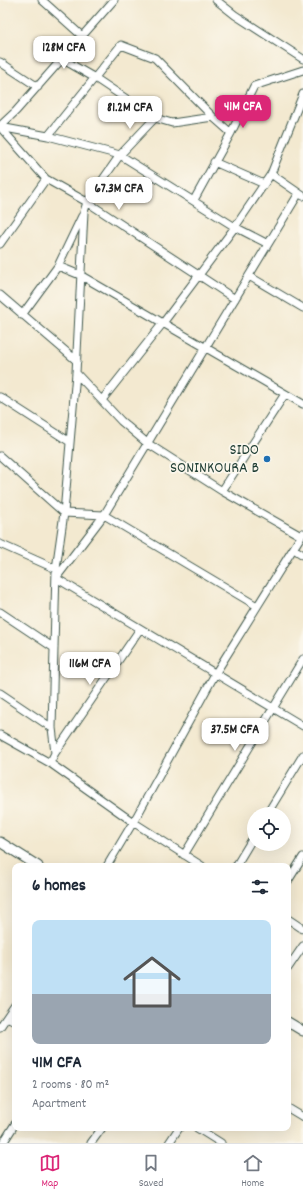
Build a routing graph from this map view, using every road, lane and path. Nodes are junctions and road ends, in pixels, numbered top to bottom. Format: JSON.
{"nodes":[{"id":1,"x":42,"y":0,"type":"edge"},
{"id":2,"x":114,"y":0,"type":"edge"},
{"id":3,"x":216,"y":0,"type":"edge"},
{"id":4,"x":82,"y":36,"type":"junction"},
{"id":5,"x":62,"y":59,"type":"junction"},
{"id":6,"x":303,"y":59,"type":"edge"},
{"id":7,"x":0,"y":62,"type":"edge"},
{"id":8,"x":303,"y":70,"type":"edge"},
{"id":9,"x":95,"y":78,"type":"junction"},
{"id":10,"x":38,"y":87,"type":"junction"},
{"id":11,"x":303,"y":94,"type":"edge"},
{"id":12,"x":213,"y":117,"type":"junction"},
{"id":13,"x":155,"y":118,"type":"junction"},
{"id":14,"x":0,"y":127,"type":"edge"},
{"id":15,"x":231,"y":133,"type":"junction"},
{"id":16,"x":48,"y":136,"type":"junction"},
{"id":17,"x":120,"y":155,"type":"junction"},
{"id":18,"x":214,"y":162,"type":"junction"},
{"id":19,"x":271,"y":174,"type":"junction"},
{"id":20,"x":46,"y":179,"type":"junction"},
{"id":21,"x":264,"y":184,"type":"junction"},
{"id":22,"x":301,"y":195,"type":"edge"},
{"id":23,"x":194,"y":200,"type":"junction"},
{"id":24,"x":87,"y":202,"type":"junction"},
{"id":25,"x":84,"y":212,"type":"junction"},
{"id":26,"x":234,"y":227,"type":"junction"},
{"id":27,"x":0,"y":244,"type":"edge"},
{"id":28,"x":268,"y":244,"type":"junction"},
{"id":29,"x":58,"y":266,"type":"junction"},
{"id":30,"x":198,"y":274,"type":"junction"},
{"id":31,"x":80,"y":275,"type":"junction"},
{"id":32,"x":249,"y":276,"type":"junction"},
{"id":33,"x":0,"y":295,"type":"edge"},
{"id":34,"x":235,"y":299,"type":"junction"},
{"id":35,"x":303,"y":308,"type":"edge"},
{"id":36,"x":22,"y":315,"type":"junction"},
{"id":37,"x":163,"y":323,"type":"junction"},
{"id":38,"x":205,"y":347,"type":"junction"},
{"id":39,"x":77,"y":361,"type":"junction"},
{"id":40,"x":76,"y":373,"type":"junction"},
{"id":41,"x":285,"y":394,"type":"junction"},
{"id":42,"x":0,"y":397,"type":"edge"},
{"id":43,"x":102,"y":400,"type":"junction"},
{"id":44,"x":303,"y":404,"type":"edge"},
{"id":45,"x":70,"y":442,"type":"junction"},
{"id":46,"x":147,"y":443,"type":"junction"},
{"id":47,"x":0,"y":456,"type":"edge"},
{"id":48,"x":222,"y":491,"type":"junction"},
{"id":49,"x":64,"y":513,"type":"junction"},
{"id":50,"x":104,"y":515,"type":"junction"},
{"id":51,"x":302,"y":534,"type":"edge"},
{"id":52,"x":0,"y":544,"type":"edge"},
{"id":53,"x":294,"y":549,"type":"junction"},
{"id":54,"x":303,"y":555,"type":"edge"},
{"id":55,"x":56,"y":569,"type":"junction"},
{"id":56,"x":56,"y":578,"type":"junction"},
{"id":57,"x":257,"y":606,"type":"junction"},
{"id":58,"x":0,"y":612,"type":"edge"},
{"id":59,"x":140,"y":629,"type":"junction"},
{"id":60,"x":54,"y":648,"type":"junction"},
{"id":61,"x":303,"y":659,"type":"edge"},
{"id":62,"x":215,"y":674,"type":"junction"},
{"id":63,"x":0,"y":693,"type":"edge"},
{"id":64,"x":273,"y":708,"type":"junction"},
{"id":65,"x":303,"y":726,"type":"edge"},
{"id":66,"x":52,"y":728,"type":"junction"},
{"id":67,"x":0,"y":735,"type":"edge"},
{"id":68,"x":55,"y":753,"type":"junction"},
{"id":69,"x":303,"y":755,"type":"edge"},
{"id":70,"x":50,"y":762,"type":"junction"},
{"id":71,"x":272,"y":807,"type":"edge"},
{"id":72,"x":133,"y":822,"type":"junction"},
{"id":73,"x":0,"y":842,"type":"edge"},
{"id":74,"x":247,"y":848,"type":"edge"},
{"id":75,"x":184,"y":855,"type":"junction"},
{"id":76,"x":303,"y":857,"type":"edge"},
{"id":77,"x":33,"y":863,"type":"edge"},
{"id":78,"x":110,"y":863,"type":"edge"},
{"id":79,"x":197,"y":863,"type":"edge"},
{"id":80,"x":238,"y":863,"type":"edge"},
{"id":81,"x":291,"y":876,"type":"edge"},
{"id":82,"x":291,"y":921,"type":"edge"},
{"id":83,"x":303,"y":929,"type":"edge"},
{"id":84,"x":302,"y":951,"type":"edge"},
{"id":85,"x":291,"y":964,"type":"edge"},
{"id":86,"x":12,"y":1010,"type":"edge"},
{"id":87,"x":7,"y":1017,"type":"junction"},
{"id":88,"x":12,"y":1020,"type":"edge"},
{"id":89,"x":291,"y":1024,"type":"edge"},
{"id":90,"x":0,"y":1027,"type":"edge"},
{"id":91,"x":303,"y":1031,"type":"edge"},
{"id":92,"x":291,"y":1110,"type":"edge"},
{"id":93,"x":303,"y":1117,"type":"edge"},
{"id":94,"x":12,"y":1129,"type":"edge"},
{"id":95,"x":100,"y":1131,"type":"edge"},
{"id":96,"x":177,"y":1131,"type":"edge"},
{"id":97,"x":200,"y":1131,"type":"edge"},
{"id":98,"x":210,"y":1140,"type":"edge"},
{"id":99,"x":3,"y":1143,"type":"edge"},
{"id":100,"x":91,"y":1143,"type":"edge"},
{"id":101,"x":169,"y":1143,"type":"edge"},
{"id":102,"x":221,"y":1143,"type":"edge"}],
"edges":[{"from":1,"to":4,"type":"street"},
{"from":2,"to":4,"type":"street"},
{"from":3,"to":6,"type":"street"},
{"from":4,"to":5,"type":"street"},
{"from":5,"to":9,"type":"street"},
{"from":5,"to":10,"type":"street"},
{"from":7,"to":10,"type":"street"},
{"from":8,"to":15,"type":"street"},
{"from":9,"to":12,"type":"street"},
{"from":9,"to":13,"type":"street"},
{"from":9,"to":16,"type":"street"},
{"from":10,"to":14,"type":"street"},
{"from":11,"to":19,"type":"street"},
{"from":12,"to":13,"type":"street"},
{"from":12,"to":15,"type":"street"},
{"from":13,"to":17,"type":"street"},
{"from":14,"to":16,"type":"street"},
{"from":14,"to":20,"type":"street"},
{"from":15,"to":18,"type":"street"},
{"from":16,"to":17,"type":"street"},
{"from":17,"to":23,"type":"street"},
{"from":17,"to":24,"type":"street"},
{"from":18,"to":21,"type":"street"},
{"from":18,"to":23,"type":"street"},
{"from":19,"to":21,"type":"street"},
{"from":19,"to":22,"type":"street"},
{"from":20,"to":24,"type":"street"},
{"from":20,"to":27,"type":"street"},
{"from":21,"to":26,"type":"street"},
{"from":22,"to":28,"type":"street"},
{"from":23,"to":26,"type":"street"},
{"from":24,"to":25,"type":"street"},
{"from":24,"to":30,"type":"street"},
{"from":25,"to":29,"type":"street"},
{"from":25,"to":31,"type":"street"},
{"from":26,"to":28,"type":"street"},
{"from":26,"to":30,"type":"street"},
{"from":28,"to":32,"type":"street"},
{"from":29,"to":31,"type":"street"},
{"from":29,"to":36,"type":"street"},
{"from":30,"to":34,"type":"street"},
{"from":30,"to":37,"type":"street"},
{"from":31,"to":37,"type":"street"},
{"from":31,"to":39,"type":"street"},
{"from":32,"to":34,"type":"street"},
{"from":32,"to":35,"type":"street"},
{"from":33,"to":36,"type":"street"},
{"from":34,"to":38,"type":"street"},
{"from":36,"to":39,"type":"street"},
{"from":37,"to":38,"type":"street"},
{"from":37,"to":43,"type":"street"},
{"from":38,"to":41,"type":"street"},
{"from":38,"to":46,"type":"street"},
{"from":39,"to":40,"type":"street"},
{"from":40,"to":43,"type":"street"},
{"from":40,"to":45,"type":"street"},
{"from":41,"to":44,"type":"street"},
{"from":41,"to":48,"type":"street"},
{"from":42,"to":45,"type":"street"},
{"from":43,"to":46,"type":"street"},
{"from":45,"to":49,"type":"street"},
{"from":46,"to":48,"type":"street"},
{"from":46,"to":50,"type":"street"},
{"from":47,"to":49,"type":"street"},
{"from":48,"to":51,"type":"street"},
{"from":49,"to":50,"type":"street"},
{"from":49,"to":55,"type":"street"},
{"from":50,"to":56,"type":"street"},
{"from":50,"to":57,"type":"street"},
{"from":51,"to":53,"type":"street"},
{"from":52,"to":55,"type":"street"},
{"from":53,"to":54,"type":"street"},
{"from":53,"to":57,"type":"street"},
{"from":55,"to":56,"type":"street"},
{"from":56,"to":59,"type":"street"},
{"from":56,"to":60,"type":"street"},
{"from":57,"to":62,"type":"street"},
{"from":58,"to":60,"type":"street"},
{"from":59,"to":62,"type":"street"},
{"from":59,"to":68,"type":"street"},
{"from":60,"to":66,"type":"street"},
{"from":61,"to":64,"type":"street"},
{"from":62,"to":64,"type":"street"},
{"from":62,"to":72,"type":"street"},
{"from":63,"to":66,"type":"street"},
{"from":64,"to":65,"type":"street"},
{"from":64,"to":75,"type":"street"},
{"from":66,"to":68,"type":"street"},
{"from":67,"to":70,"type":"street"},
{"from":68,"to":70,"type":"street"},
{"from":69,"to":71,"type":"street"},
{"from":70,"to":72,"type":"street"},
{"from":72,"to":75,"type":"street"},
{"from":72,"to":78,"type":"street"},
{"from":73,"to":77,"type":"street"},
{"from":74,"to":80,"type":"street"},
{"from":75,"to":79,"type":"street"},
{"from":76,"to":81,"type":"street"},
{"from":82,"to":83,"type":"street"},
{"from":84,"to":85,"type":"street"},
{"from":86,"to":87,"type":"street"},
{"from":87,"to":88,"type":"street"},
{"from":87,"to":90,"type":"street"},
{"from":89,"to":91,"type":"street"},
{"from":92,"to":93,"type":"street"},
{"from":94,"to":99,"type":"street"},
{"from":95,"to":100,"type":"street"},
{"from":96,"to":101,"type":"street"},
{"from":97,"to":98,"type":"street"},
{"from":98,"to":102,"type":"street"}]}
